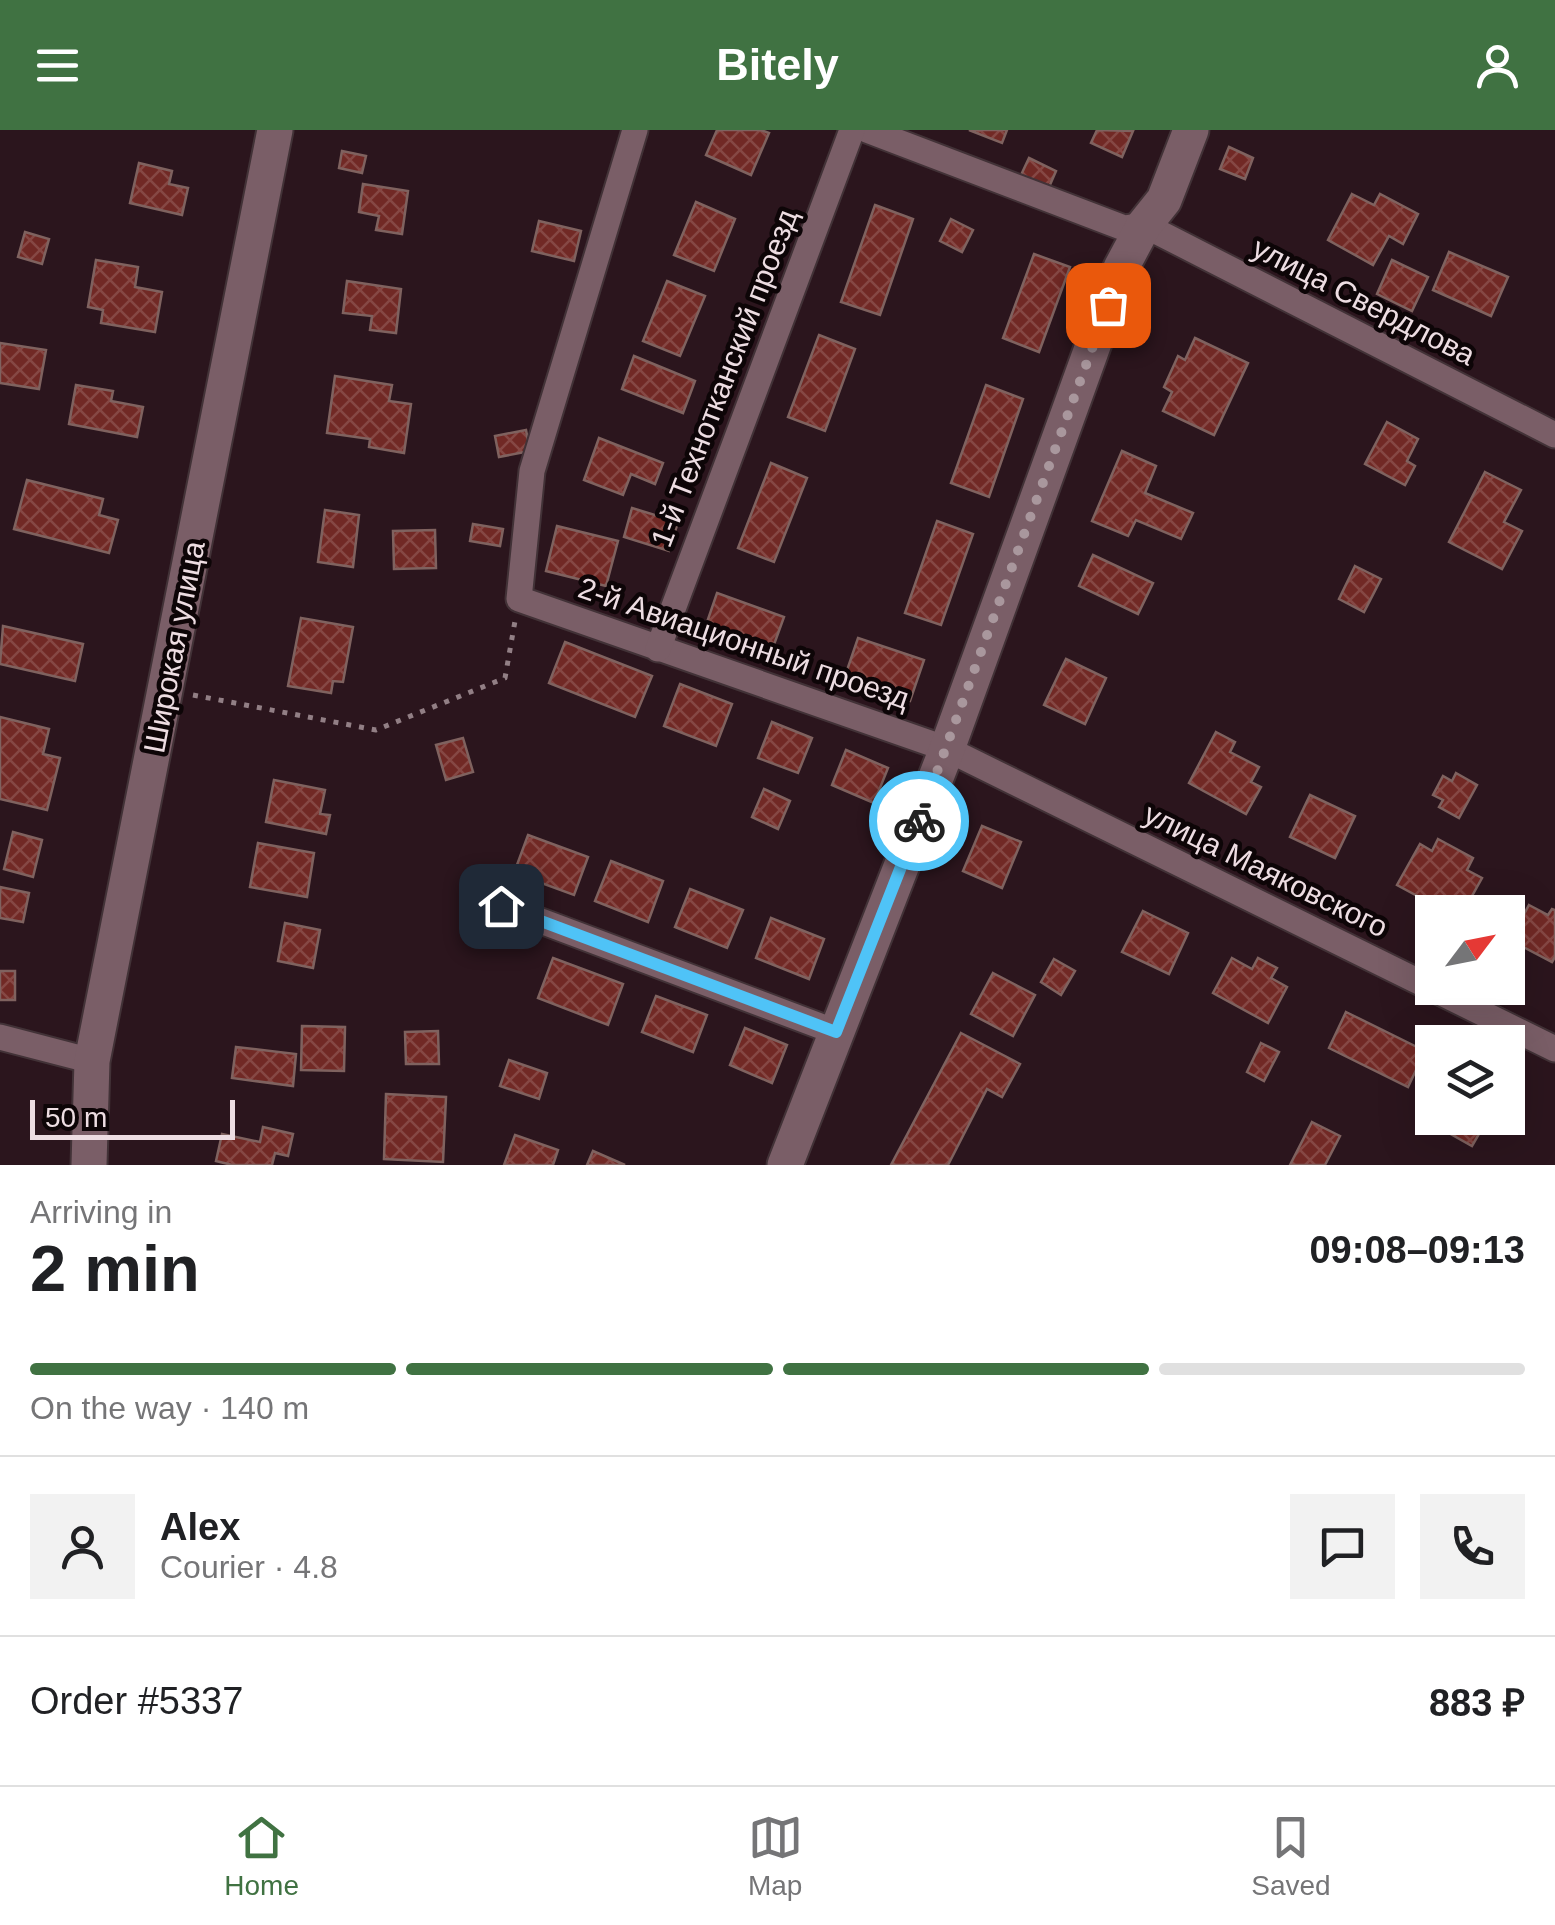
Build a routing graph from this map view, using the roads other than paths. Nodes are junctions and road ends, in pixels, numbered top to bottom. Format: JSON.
{"nodes":[{"id":1,"x":274,"y":130,"type":"edge"},
{"id":2,"x":635,"y":130,"type":"edge"},
{"id":3,"x":852,"y":130,"type":"edge"},
{"id":4,"x":867,"y":130,"type":"edge"},
{"id":5,"x":1191,"y":130,"type":"edge"},
{"id":6,"x":1144,"y":225,"type":"junction"},
{"id":7,"x":1555,"y":435,"type":"edge"},
{"id":8,"x":658,"y":649,"type":"junction"},
{"id":9,"x":947,"y":749,"type":"junction"},
{"id":10,"x":501,"y":906,"type":"dead end"},
{"id":11,"x":836,"y":1032,"type":"junction"},
{"id":12,"x":0,"y":1037,"type":"edge"},
{"id":13,"x":1555,"y":1050,"type":"edge"},
{"id":14,"x":92,"y":1061,"type":"junction"},
{"id":15,"x":89,"y":1165,"type":"edge"},
{"id":16,"x":785,"y":1165,"type":"edge"}],
"edges":[{"from":1,"to":14,"type":"street","name":"Широкая улица"},
{"from":2,"to":8,"type":"street","name":"2-й Авиационный проезд"},
{"from":3,"to":8,"type":"street","name":"1-й Технотканский проезд"},
{"from":4,"to":6,"type":"street","name":"улица Свердлова"},
{"from":5,"to":6,"type":"street"},
{"from":6,"to":7,"type":"street","name":"улица Свердлова"},
{"from":6,"to":9,"type":"street"},
{"from":8,"to":9,"type":"street","name":"2-й Авиационный проезд"},
{"from":9,"to":11,"type":"street"},
{"from":9,"to":13,"type":"street","name":"улица Маяковского"},
{"from":10,"to":11,"type":"street"},
{"from":11,"to":16,"type":"street"},
{"from":12,"to":14,"type":"street"},
{"from":14,"to":15,"type":"street","name":"Широкая улица"}]}
